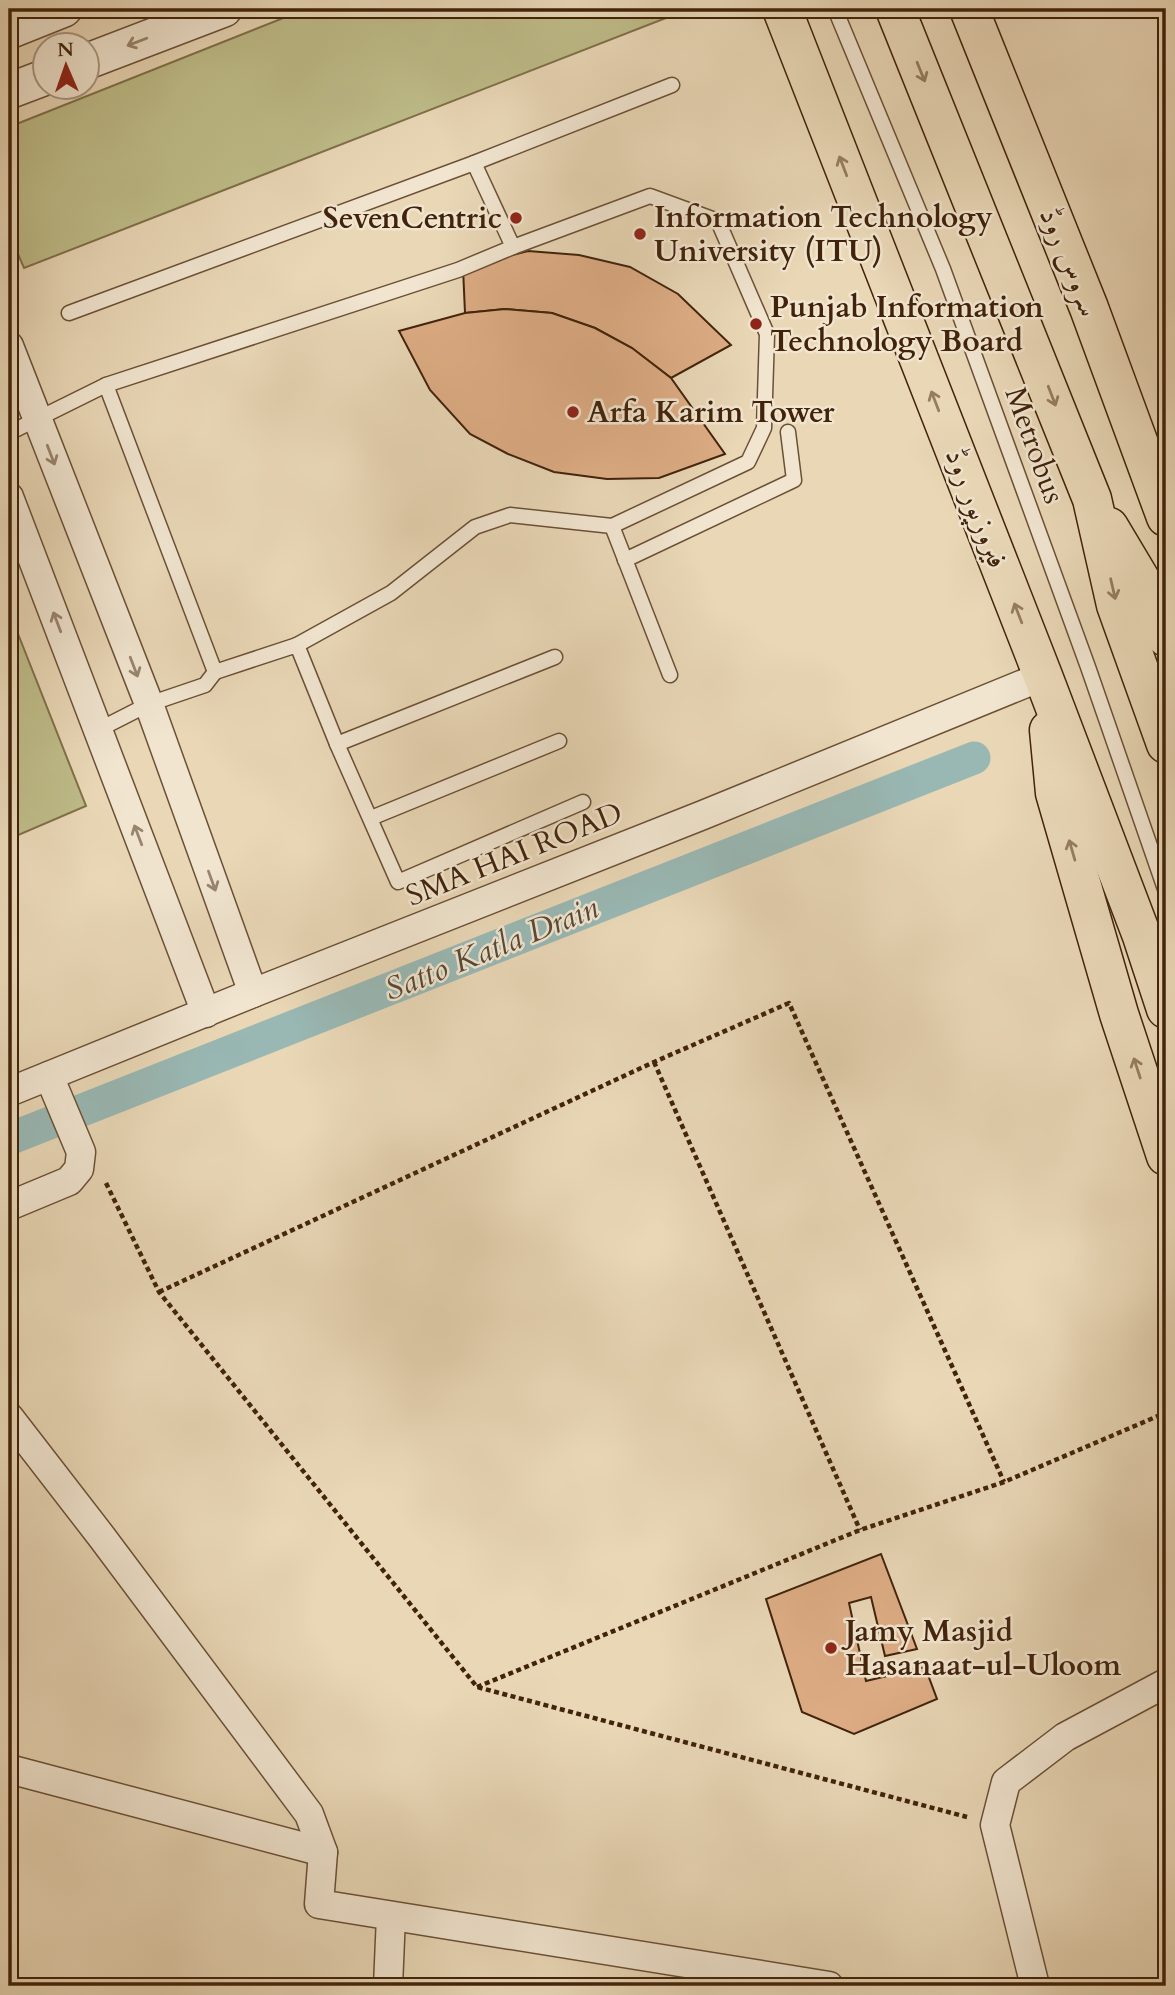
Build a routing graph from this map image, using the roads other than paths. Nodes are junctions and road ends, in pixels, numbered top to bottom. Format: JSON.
{"nodes":[{"id":1,"x":64,"y":9,"type":"edge"},
{"id":2,"x":224,"y":9,"type":"edge"},
{"id":3,"x":782,"y":9,"type":"edge"},
{"id":4,"x":835,"y":9,"type":"edge"},
{"id":5,"x":895,"y":9,"type":"edge"},
{"id":6,"x":969,"y":9,"type":"edge"},
{"id":7,"x":9,"y":31,"type":"edge"},
{"id":8,"x":102,"y":56,"type":"edge"},
{"id":9,"x":32,"y":82,"type":"edge"},
{"id":10,"x":672,"y":85,"type":"dead end"},
{"id":11,"x":9,"y":91,"type":"edge"},
{"id":12,"x":474,"y":163,"type":"junction"},
{"id":13,"x":513,"y":247,"type":"junction"},
{"id":14,"x":69,"y":313,"type":"dead end"},
{"id":15,"x":9,"y":346,"type":"edge"},
{"id":16,"x":106,"y":385,"type":"junction"},
{"id":17,"x":37,"y":418,"type":"junction"},
{"id":18,"x":788,"y":432,"type":"dead end"},
{"id":19,"x":9,"y":433,"type":"edge"},
{"id":20,"x":9,"y":497,"type":"edge"},
{"id":21,"x":1092,"y":499,"type":"junction"},
{"id":22,"x":1166,"y":517,"type":"edge"},
{"id":23,"x":611,"y":526,"type":"junction"},
{"id":24,"x":625,"y":561,"type":"junction"},
{"id":25,"x":1166,"y":637,"type":"edge"},
{"id":26,"x":297,"y":645,"type":"junction"},
{"id":27,"x":555,"y":657,"type":"dead end"},
{"id":28,"x":215,"y":672,"type":"junction"},
{"id":29,"x":670,"y":675,"type":"dead end"},
{"id":30,"x":1043,"y":676,"type":"junction"},
{"id":31,"x":149,"y":705,"type":"junction"},
{"id":32,"x":98,"y":730,"type":"junction"},
{"id":33,"x":559,"y":741,"type":"dead end"},
{"id":34,"x":337,"y":744,"type":"junction"},
{"id":35,"x":1166,"y":744,"type":"edge"},
{"id":36,"x":583,"y":802,"type":"dead end"},
{"id":37,"x":371,"y":818,"type":"junction"},
{"id":38,"x":1166,"y":892,"type":"edge"},
{"id":39,"x":253,"y":993,"type":"junction"},
{"id":40,"x":1166,"y":1009,"type":"edge"},
{"id":41,"x":206,"y":1013,"type":"junction"},
{"id":42,"x":53,"y":1084,"type":"junction"},
{"id":43,"x":9,"y":1092,"type":"edge"},
{"id":44,"x":1166,"y":1156,"type":"edge"},
{"id":45,"x":9,"y":1206,"type":"edge"},
{"id":46,"x":9,"y":1417,"type":"edge"},
{"id":47,"x":1166,"y":1683,"type":"edge"},
{"id":48,"x":9,"y":1769,"type":"edge"},
{"id":49,"x":323,"y":1852,"type":"junction"},
{"id":50,"x":391,"y":1916,"type":"junction"},
{"id":51,"x":388,"y":1986,"type":"edge"},
{"id":52,"x":830,"y":1986,"type":"edge"},
{"id":53,"x":1035,"y":1986,"type":"edge"}],
"edges":[{"from":1,"to":7,"type":"street"},
{"from":2,"to":8,"type":"street","one_way":true},
{"from":30,"to":3,"type":"main road","name":"فیروزپور روڈ","one_way":true},
{"from":4,"to":38,"type":"lane","name":"Metrobus"},
{"from":5,"to":21,"type":"main road","one_way":true},
{"from":6,"to":22,"type":"main road","name":"سروس روڈ"},
{"from":9,"to":11,"type":"street"},
{"from":10,"to":12,"type":"lane"},
{"from":12,"to":13,"type":"lane"},
{"from":12,"to":14,"type":"lane"},
{"from":13,"to":16,"type":"lane"},
{"from":13,"to":23,"type":"lane"},
{"from":15,"to":17,"type":"street"},
{"from":16,"to":17,"type":"lane"},
{"from":16,"to":28,"type":"lane"},
{"from":17,"to":19,"type":"lane"},
{"from":17,"to":31,"type":"street","one_way":true},
{"from":18,"to":24,"type":"lane"},
{"from":32,"to":20,"type":"street","one_way":true},
{"from":21,"to":25,"type":"main road"},
{"from":21,"to":35,"type":"main road","one_way":true},
{"from":23,"to":24,"type":"lane"},
{"from":23,"to":26,"type":"lane"},
{"from":24,"to":29,"type":"lane"},
{"from":26,"to":28,"type":"lane"},
{"from":26,"to":34,"type":"lane"},
{"from":27,"to":34,"type":"lane"},
{"from":28,"to":31,"type":"lane"},
{"from":30,"to":39,"type":"street","name":"SMA HAI ROAD"},
{"from":30,"to":40,"type":"main road","name":"فیروزپور روڈ"},
{"from":44,"to":30,"type":"main road","one_way":true},
{"from":31,"to":32,"type":"lane"},
{"from":31,"to":39,"type":"street","one_way":true},
{"from":41,"to":32,"type":"street","one_way":true},
{"from":33,"to":37,"type":"lane"},
{"from":34,"to":37,"type":"lane"},
{"from":36,"to":37,"type":"lane"},
{"from":39,"to":41,"type":"street","name":"SMA HAI ROAD"},
{"from":41,"to":42,"type":"street","name":"SMA HAI ROAD"},
{"from":42,"to":43,"type":"street","name":"SMA HAI ROAD"},
{"from":42,"to":45,"type":"street"},
{"from":46,"to":49,"type":"street"},
{"from":47,"to":53,"type":"street"},
{"from":48,"to":49,"type":"street"},
{"from":49,"to":50,"type":"street"},
{"from":50,"to":51,"type":"street"},
{"from":50,"to":52,"type":"street"}]}
